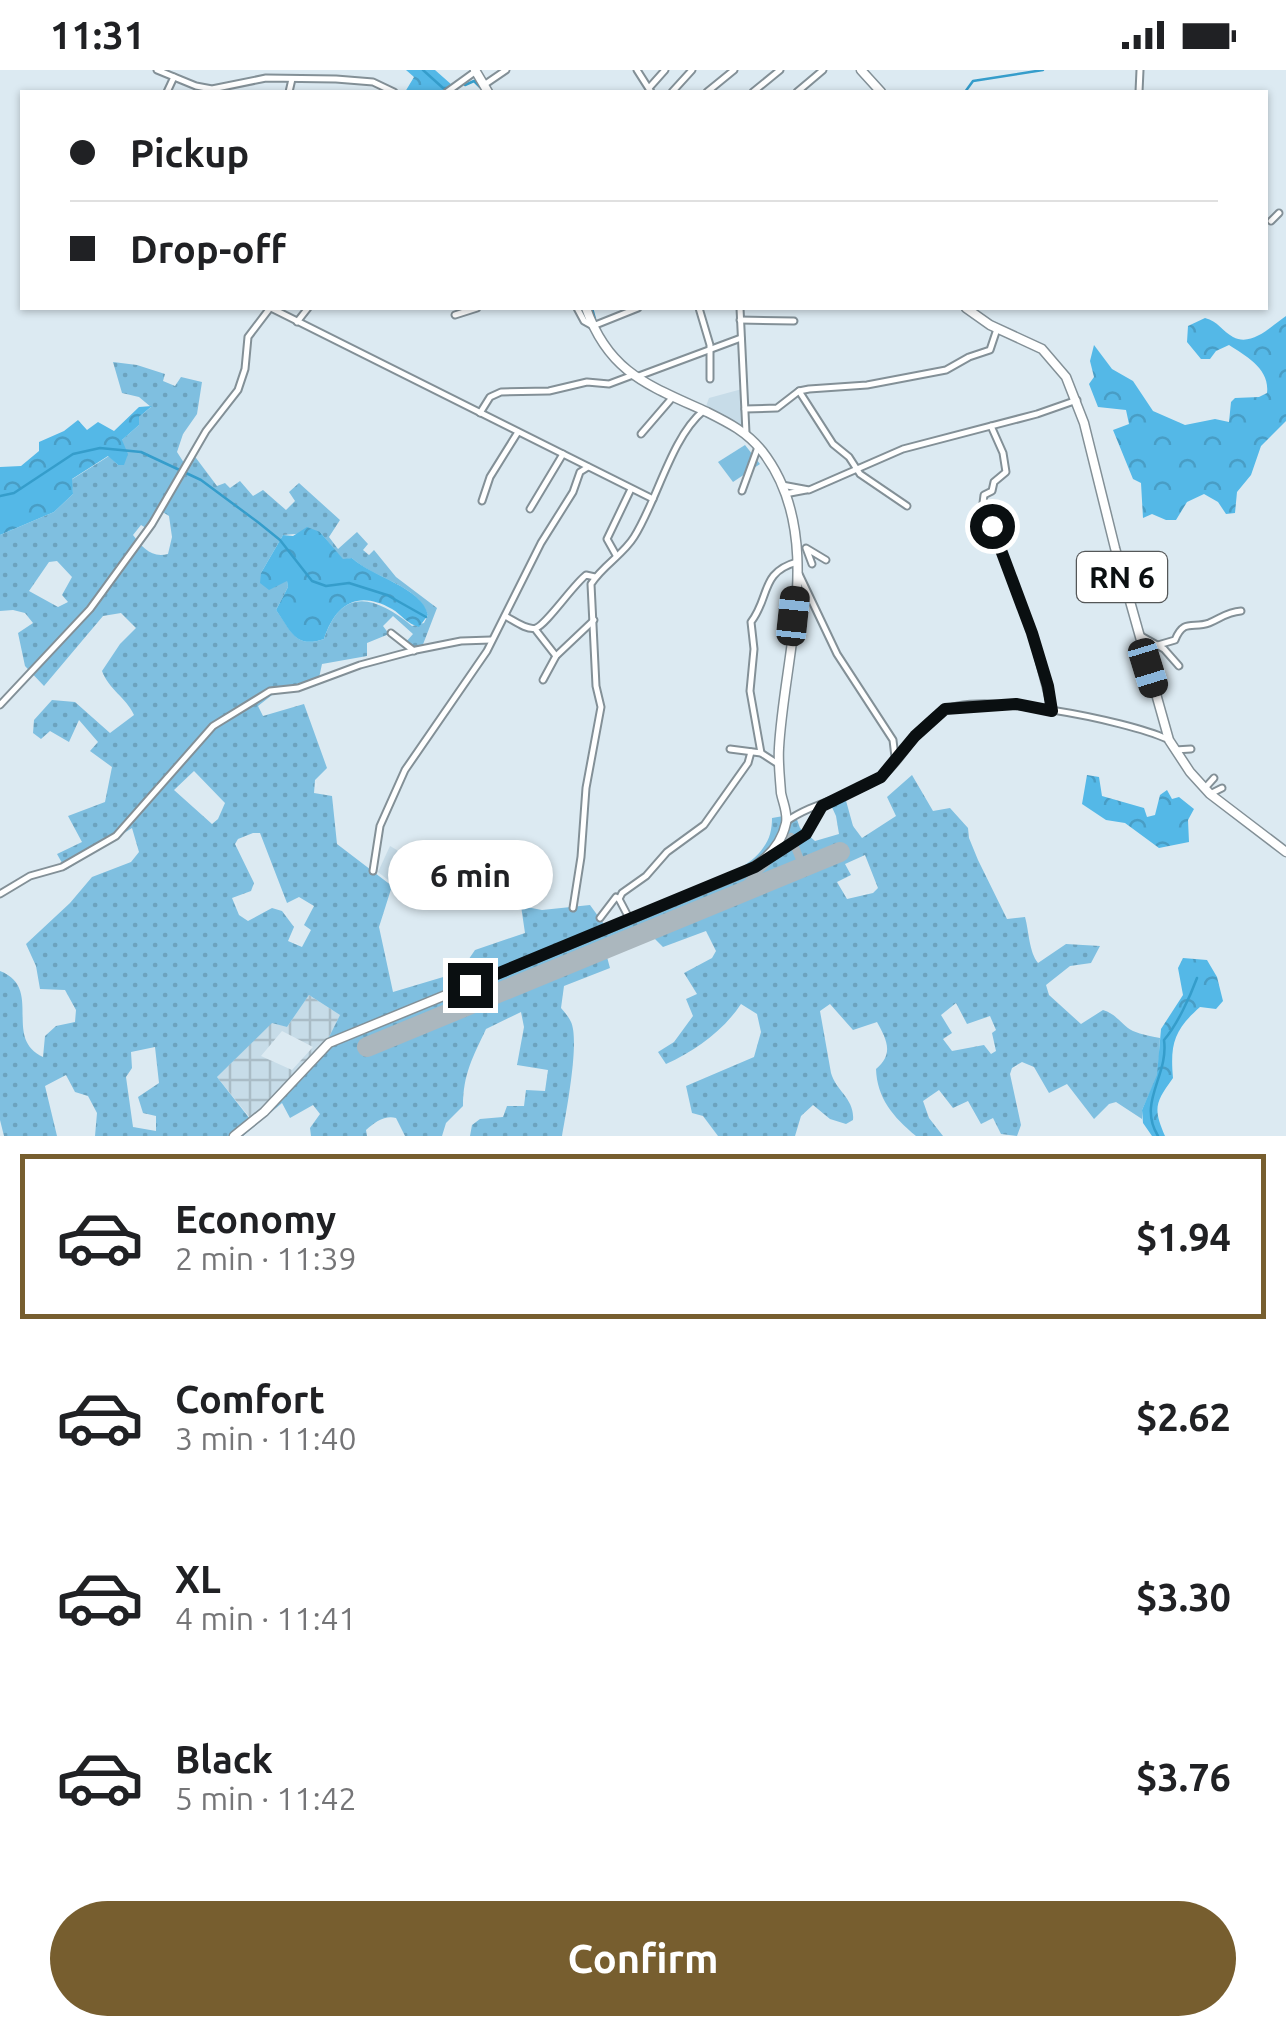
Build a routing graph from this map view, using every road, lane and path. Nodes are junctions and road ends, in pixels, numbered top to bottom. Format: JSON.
{"nodes":[{"id":1,"x":157,"y":70,"type":"edge"},
{"id":2,"x":506,"y":70,"type":"edge"},
{"id":3,"x":665,"y":70,"type":"edge"},
{"id":4,"x":692,"y":70,"type":"edge"},
{"id":5,"x":734,"y":70,"type":"edge"},
{"id":6,"x":780,"y":70,"type":"edge"},
{"id":7,"x":823,"y":70,"type":"edge"},
{"id":8,"x":861,"y":70,"type":"edge"},
{"id":9,"x":476,"y":71,"type":"edge"},
{"id":10,"x":641,"y":72,"type":"edge"},
{"id":11,"x":466,"y":74,"type":"edge"},
{"id":12,"x":184,"y":76,"type":"edge"},
{"id":13,"x":174,"y":77,"type":"junction"},
{"id":14,"x":292,"y":79,"type":"junction"},
{"id":15,"x":242,"y":82,"type":"junction"},
{"id":16,"x":486,"y":88,"type":"edge"},
{"id":17,"x":198,"y":89,"type":"edge"},
{"id":18,"x":168,"y":90,"type":"edge"},
{"id":19,"x":246,"y":90,"type":"edge"},
{"id":20,"x":290,"y":90,"type":"edge"},
{"id":21,"x":390,"y":90,"type":"edge"},
{"id":22,"x":650,"y":90,"type":"edge"},
{"id":23,"x":674,"y":90,"type":"edge"},
{"id":24,"x":709,"y":90,"type":"edge"},
{"id":25,"x":755,"y":90,"type":"edge"},
{"id":26,"x":799,"y":90,"type":"edge"},
{"id":27,"x":879,"y":90,"type":"edge"},
{"id":28,"x":1279,"y":213,"type":"dead end"},
{"id":29,"x":1271,"y":221,"type":"dead end"},
{"id":30,"x":268,"y":310,"type":"edge"},
{"id":31,"x":274,"y":310,"type":"edge"},
{"id":32,"x":306,"y":310,"type":"edge"},
{"id":33,"x":471,"y":310,"type":"edge"},
{"id":34,"x":577,"y":310,"type":"edge"},
{"id":35,"x":587,"y":310,"type":"edge"},
{"id":36,"x":633,"y":310,"type":"edge"},
{"id":37,"x":701,"y":310,"type":"edge"},
{"id":38,"x":740,"y":310,"type":"edge"},
{"id":39,"x":969,"y":310,"type":"edge"},
{"id":40,"x":455,"y":315,"type":"dead end"},
{"id":41,"x":740,"y":320,"type":"junction"},
{"id":42,"x":794,"y":320,"type":"dead end"},
{"id":43,"x":296,"y":322,"type":"junction"},
{"id":44,"x":595,"y":326,"type":"junction"},
{"id":45,"x":997,"y":328,"type":"junction"},
{"id":46,"x":741,"y":338,"type":"junction"},
{"id":47,"x":711,"y":350,"type":"junction"},
{"id":48,"x":634,"y":376,"type":"junction"},
{"id":49,"x":710,"y":378,"type":"dead end"},
{"id":50,"x":799,"y":391,"type":"junction"},
{"id":51,"x":674,"y":396,"type":"junction"},
{"id":52,"x":1076,"y":400,"type":"junction"},
{"id":53,"x":746,"y":409,"type":"junction"},
{"id":54,"x":703,"y":411,"type":"junction"},
{"id":55,"x":480,"y":413,"type":"junction"},
{"id":56,"x":990,"y":426,"type":"junction"},
{"id":57,"x":518,"y":432,"type":"junction"},
{"id":58,"x":746,"y":433,"type":"junction"},
{"id":59,"x":640,"y":434,"type":"dead end"},
{"id":60,"x":758,"y":446,"type":"junction"},
{"id":61,"x":563,"y":454,"type":"junction"},
{"id":62,"x":588,"y":467,"type":"junction"},
{"id":63,"x":856,"y":468,"type":"junction"},
{"id":64,"x":631,"y":489,"type":"junction"},
{"id":65,"x":783,"y":490,"type":"junction"},
{"id":66,"x":742,"y":491,"type":"dead end"},
{"id":67,"x":652,"y":499,"type":"junction"},
{"id":68,"x":482,"y":501,"type":"dead end"},
{"id":69,"x":907,"y":506,"type":"dead end"},
{"id":70,"x":530,"y":509,"type":"dead end"},
{"id":71,"x":796,"y":541,"type":"junction"},
{"id":72,"x":806,"y":548,"type":"junction"},
{"id":73,"x":616,"y":555,"type":"junction"},
{"id":74,"x":826,"y":560,"type":"dead end"},
{"id":75,"x":812,"y":564,"type":"dead end"},
{"id":76,"x":797,"y":566,"type":"junction"},
{"id":77,"x":596,"y":577,"type":"junction"},
{"id":78,"x":1241,"y":611,"type":"dead end"},
{"id":79,"x":506,"y":616,"type":"junction"},
{"id":80,"x":594,"y":620,"type":"junction"},
{"id":81,"x":535,"y":629,"type":"junction"},
{"id":82,"x":391,"y":634,"type":"dead end"},
{"id":83,"x":1139,"y":634,"type":"junction"},
{"id":84,"x":491,"y":640,"type":"junction"},
{"id":85,"x":1158,"y":645,"type":"junction"},
{"id":86,"x":414,"y":651,"type":"junction"},
{"id":87,"x":556,"y":656,"type":"junction"},
{"id":88,"x":1179,"y":666,"type":"dead end"},
{"id":89,"x":543,"y":680,"type":"dead end"},
{"id":90,"x":0,"y":705,"type":"edge"},
{"id":91,"x":1052,"y":711,"type":"junction"},
{"id":92,"x":1165,"y":727,"type":"junction"},
{"id":93,"x":1154,"y":733,"type":"junction"},
{"id":94,"x":894,"y":740,"type":"junction"},
{"id":95,"x":1170,"y":740,"type":"junction"},
{"id":96,"x":908,"y":744,"type":"junction"},
{"id":97,"x":1191,"y":748,"type":"dead end"},
{"id":98,"x":730,"y":749,"type":"dead end"},
{"id":99,"x":1175,"y":750,"type":"junction"},
{"id":100,"x":751,"y":752,"type":"junction"},
{"id":101,"x":761,"y":752,"type":"junction"},
{"id":102,"x":895,"y":760,"type":"junction"},
{"id":103,"x":778,"y":764,"type":"junction"},
{"id":104,"x":1214,"y":778,"type":"dead end"},
{"id":105,"x":1222,"y":788,"type":"dead end"},
{"id":106,"x":1208,"y":791,"type":"junction"},
{"id":107,"x":822,"y":806,"type":"junction"},
{"id":108,"x":787,"y":821,"type":"junction"},
{"id":109,"x":1286,"y":852,"type":"edge"},
{"id":110,"x":766,"y":860,"type":"junction"},
{"id":111,"x":373,"y":871,"type":"dead end"},
{"id":112,"x":0,"y":894,"type":"edge"},
{"id":113,"x":619,"y":899,"type":"junction"},
{"id":114,"x":573,"y":908,"type":"dead end"},
{"id":115,"x":600,"y":918,"type":"dead end"},
{"id":116,"x":629,"y":918,"type":"junction"},
{"id":117,"x":234,"y":1136,"type":"edge"}],
"edges":[{"from":1,"to":13,"type":"street"},
{"from":2,"to":16,"type":"street"},
{"from":3,"to":22,"type":"street"},
{"from":4,"to":23,"type":"street"},
{"from":5,"to":24,"type":"street"},
{"from":6,"to":25,"type":"street"},
{"from":7,"to":26,"type":"street"},
{"from":8,"to":27,"type":"main road"},
{"from":9,"to":11,"type":"street"},
{"from":9,"to":16,"type":"main road"},
{"from":10,"to":22,"type":"street"},
{"from":12,"to":13,"type":"street"},
{"from":12,"to":17,"type":"street"},
{"from":13,"to":18,"type":"street"},
{"from":14,"to":15,"type":"street"},
{"from":14,"to":20,"type":"street"},
{"from":14,"to":21,"type":"street"},
{"from":15,"to":17,"type":"street"},
{"from":15,"to":19,"type":"street"},
{"from":28,"to":29,"type":"street"},
{"from":30,"to":90,"type":"street"},
{"from":31,"to":43,"type":"street"},
{"from":32,"to":43,"type":"street"},
{"from":33,"to":40,"type":"street"},
{"from":34,"to":44,"type":"street"},
{"from":35,"to":44,"type":"main road"},
{"from":36,"to":44,"type":"street"},
{"from":37,"to":47,"type":"street"},
{"from":38,"to":41,"type":"street"},
{"from":39,"to":45,"type":"main road","number":"RN 6"},
{"from":41,"to":42,"type":"street"},
{"from":41,"to":46,"type":"street"},
{"from":43,"to":55,"type":"street"},
{"from":44,"to":48,"type":"main road"},
{"from":45,"to":50,"type":"street"},
{"from":45,"to":52,"type":"main road","number":"RN 6"},
{"from":46,"to":47,"type":"street"},
{"from":46,"to":53,"type":"street"},
{"from":47,"to":48,"type":"street"},
{"from":47,"to":49,"type":"street"},
{"from":48,"to":51,"type":"main road"},
{"from":48,"to":55,"type":"street"},
{"from":50,"to":53,"type":"street"},
{"from":50,"to":63,"type":"street"},
{"from":51,"to":54,"type":"main road"},
{"from":51,"to":59,"type":"street"},
{"from":52,"to":56,"type":"street"},
{"from":52,"to":83,"type":"main road","number":"RN 6"},
{"from":53,"to":58,"type":"street"},
{"from":54,"to":58,"type":"main road"},
{"from":54,"to":67,"type":"street"},
{"from":55,"to":57,"type":"street"},
{"from":56,"to":63,"type":"street"},
{"from":56,"to":91,"type":"street"},
{"from":57,"to":61,"type":"street"},
{"from":57,"to":68,"type":"street"},
{"from":58,"to":60,"type":"main road"},
{"from":60,"to":65,"type":"main road"},
{"from":60,"to":66,"type":"street"},
{"from":61,"to":62,"type":"street"},
{"from":61,"to":70,"type":"street"},
{"from":62,"to":64,"type":"street"},
{"from":62,"to":79,"type":"street"},
{"from":63,"to":65,"type":"street"},
{"from":63,"to":69,"type":"street"},
{"from":64,"to":67,"type":"street"},
{"from":64,"to":73,"type":"street"},
{"from":65,"to":71,"type":"main road"},
{"from":67,"to":73,"type":"street"},
{"from":71,"to":72,"type":"street"},
{"from":71,"to":76,"type":"main road"},
{"from":72,"to":74,"type":"street"},
{"from":72,"to":75,"type":"street"},
{"from":73,"to":77,"type":"street"},
{"from":76,"to":94,"type":"street"},
{"from":76,"to":101,"type":"street"},
{"from":76,"to":103,"type":"main road"},
{"from":77,"to":80,"type":"street"},
{"from":77,"to":81,"type":"street"},
{"from":78,"to":85,"type":"street"},
{"from":79,"to":81,"type":"street"},
{"from":79,"to":84,"type":"street"},
{"from":80,"to":87,"type":"street"},
{"from":80,"to":114,"type":"street"},
{"from":81,"to":87,"type":"street"},
{"from":82,"to":86,"type":"street"},
{"from":83,"to":85,"type":"street"},
{"from":83,"to":92,"type":"main road","number":"RN 6"},
{"from":84,"to":86,"type":"street"},
{"from":84,"to":111,"type":"street"},
{"from":85,"to":88,"type":"street"},
{"from":86,"to":112,"type":"street"},
{"from":87,"to":89,"type":"street"},
{"from":91,"to":93,"type":"street"},
{"from":91,"to":96,"type":"street"},
{"from":92,"to":93,"type":"street"},
{"from":92,"to":95,"type":"main road","number":"RN 6"},
{"from":93,"to":95,"type":"street"},
{"from":94,"to":96,"type":"street"},
{"from":94,"to":102,"type":"street"},
{"from":95,"to":99,"type":"main road","number":"RN 6"},
{"from":96,"to":102,"type":"street"},
{"from":97,"to":99,"type":"street"},
{"from":98,"to":100,"type":"street"},
{"from":99,"to":106,"type":"main road","number":"RN 6"},
{"from":100,"to":101,"type":"street"},
{"from":100,"to":113,"type":"street"},
{"from":101,"to":103,"type":"street"},
{"from":102,"to":107,"type":"street"},
{"from":103,"to":108,"type":"main road"},
{"from":104,"to":106,"type":"street"},
{"from":105,"to":106,"type":"street"},
{"from":106,"to":109,"type":"main road","number":"RN 6"},
{"from":107,"to":108,"type":"street"},
{"from":107,"to":110,"type":"street"},
{"from":108,"to":110,"type":"main road"},
{"from":110,"to":116,"type":"main road"},
{"from":113,"to":115,"type":"street"},
{"from":113,"to":116,"type":"street"},
{"from":116,"to":117,"type":"main road"}]}
